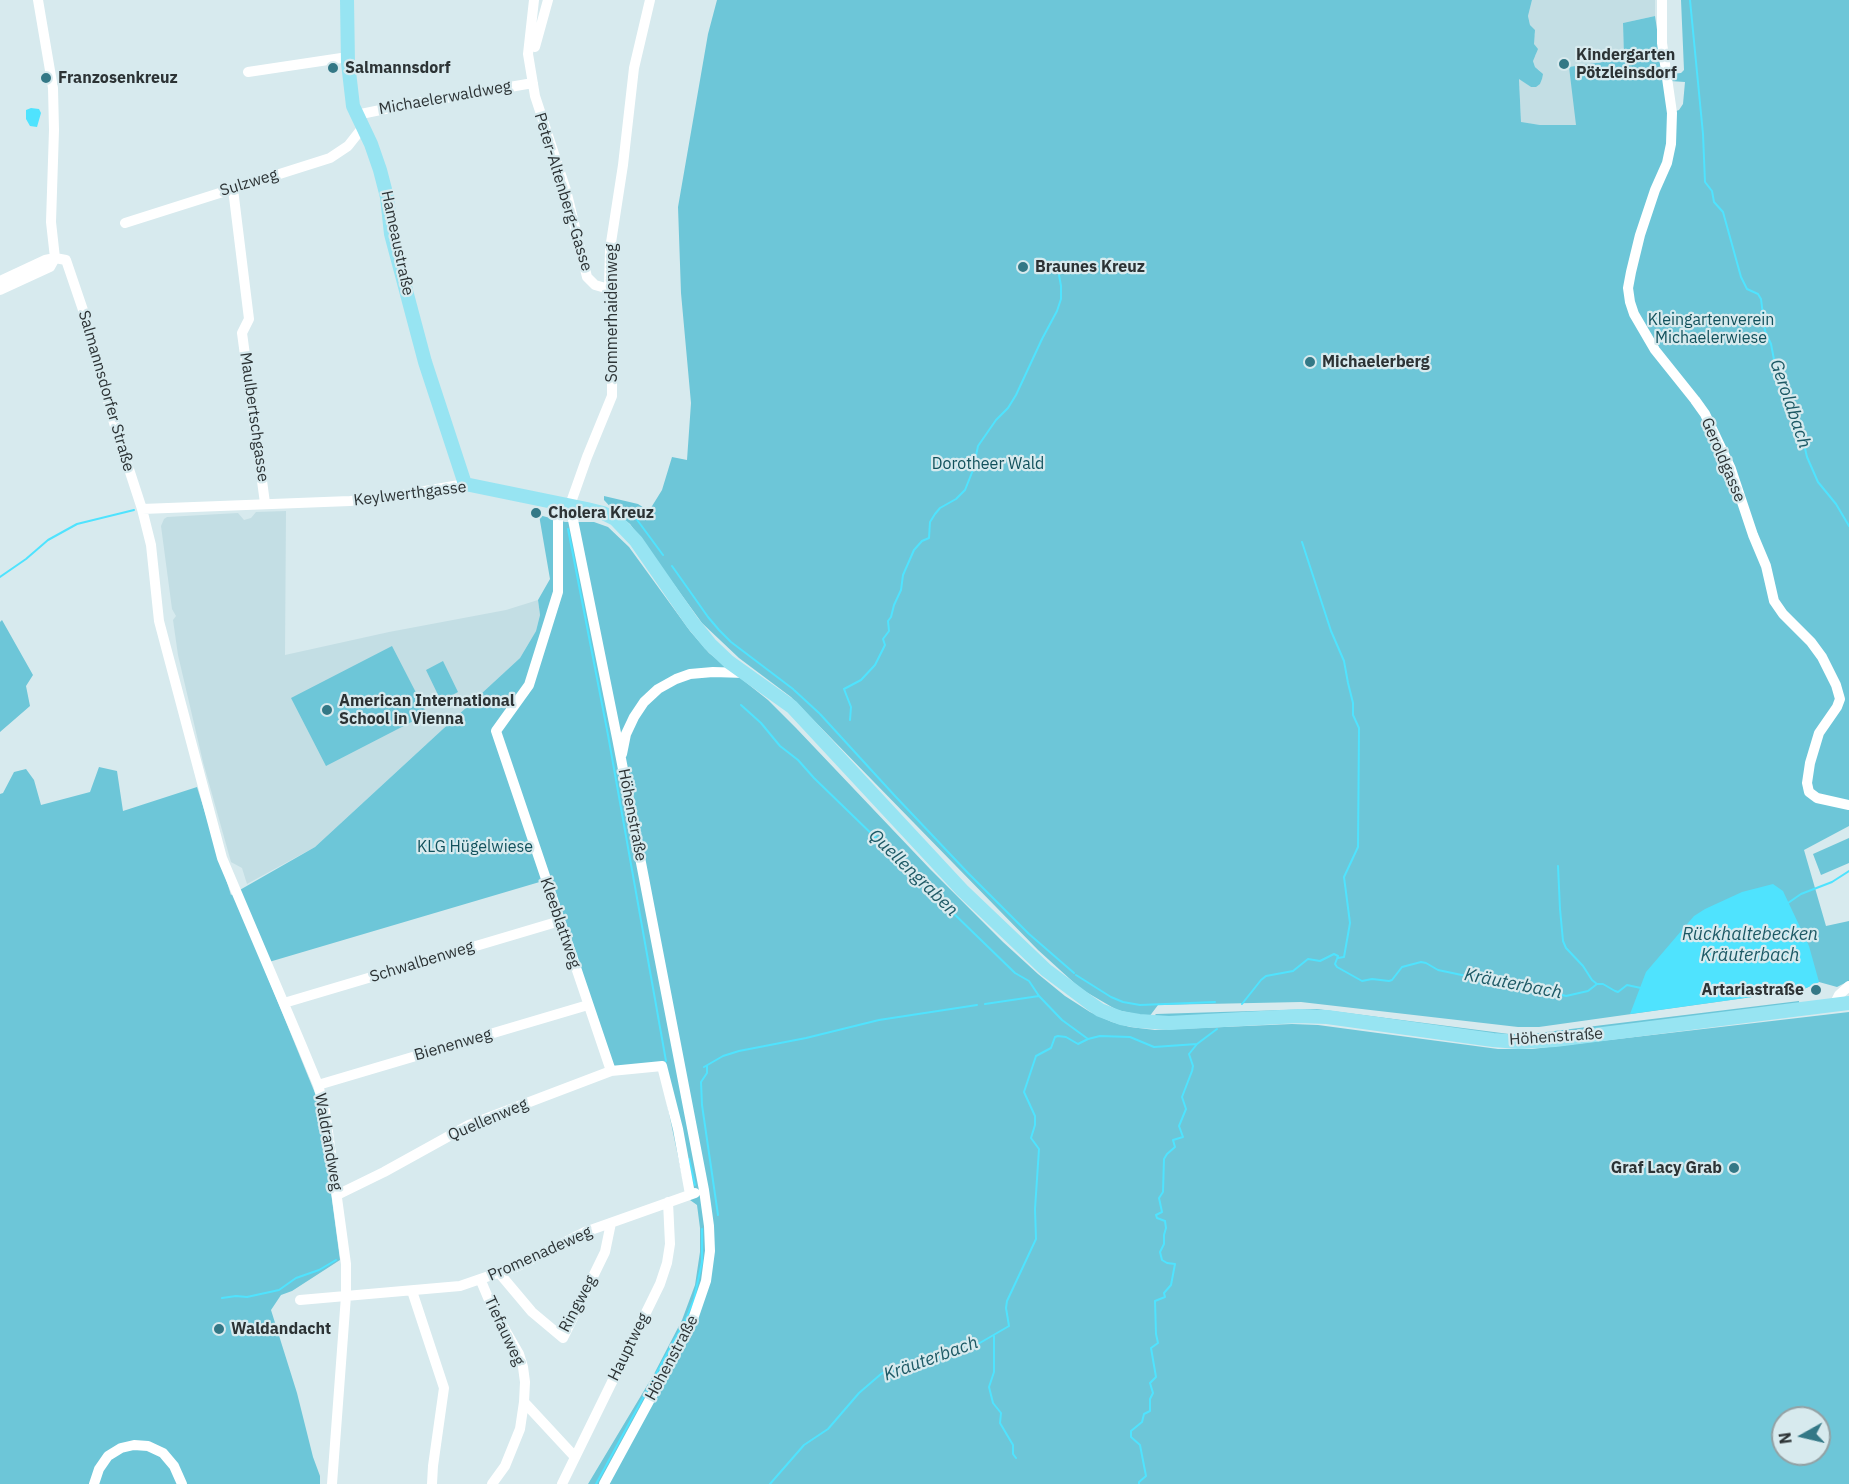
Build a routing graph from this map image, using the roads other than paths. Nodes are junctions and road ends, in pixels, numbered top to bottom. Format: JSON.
{"nodes":[{"id":1,"x":38,"y":0,"type":"edge"},
{"id":2,"x":347,"y":0,"type":"edge"},
{"id":3,"x":534,"y":0,"type":"edge"},
{"id":4,"x":548,"y":0,"type":"edge"},
{"id":5,"x":650,"y":0,"type":"edge"},
{"id":6,"x":1662,"y":0,"type":"edge"},
{"id":7,"x":348,"y":57,"type":"junction"},
{"id":8,"x":248,"y":72,"type":"dead end"},
{"id":9,"x":533,"y":83,"type":"junction"},
{"id":10,"x":360,"y":121,"type":"junction"},
{"id":11,"x":233,"y":189,"type":"junction"},
{"id":12,"x":125,"y":223,"type":"dead end"},
{"id":13,"x":55,"y":258,"type":"junction"},
{"id":14,"x":0,"y":281,"type":"edge"},
{"id":15,"x":609,"y":289,"type":"junction"},
{"id":16,"x":0,"y":290,"type":"edge"},
{"id":17,"x":465,"y":484,"type":"junction"},
{"id":18,"x":265,"y":503,"type":"junction"},
{"id":19,"x":564,"y":504,"type":"junction"},
{"id":20,"x":142,"y":509,"type":"junction"},
{"id":21,"x":745,"y":673,"type":"junction"},
{"id":22,"x":621,"y":760,"type":"junction"},
{"id":23,"x":201,"y":786,"type":"joint"},
{"id":24,"x":1849,"y":805,"type":"edge"},
{"id":25,"x":560,"y":921,"type":"junction"},
{"id":26,"x":1849,"y":986,"type":"edge"},
{"id":27,"x":285,"y":1003,"type":"junction"},
{"id":28,"x":1849,"y":1003,"type":"edge"},
{"id":29,"x":588,"y":1005,"type":"junction"},
{"id":30,"x":1834,"y":1005,"type":"junction"},
{"id":31,"x":611,"y":1071,"type":"junction"},
{"id":32,"x":318,"y":1085,"type":"junction"},
{"id":33,"x":704,"y":1190,"type":"junction"},
{"id":34,"x":690,"y":1194,"type":"junction"},
{"id":35,"x":337,"y":1195,"type":"junction"},
{"id":36,"x":668,"y":1202,"type":"junction"},
{"id":37,"x":611,"y":1223,"type":"junction"},
{"id":38,"x":500,"y":1274,"type":"junction"},
{"id":39,"x":481,"y":1281,"type":"junction"},
{"id":40,"x":412,"y":1291,"type":"junction"},
{"id":41,"x":346,"y":1296,"type":"junction"},
{"id":42,"x":300,"y":1300,"type":"dead end"},
{"id":43,"x":524,"y":1402,"type":"junction"},
{"id":44,"x":575,"y":1457,"type":"junction"},
{"id":45,"x":94,"y":1484,"type":"edge"},
{"id":46,"x":182,"y":1484,"type":"edge"},
{"id":47,"x":332,"y":1484,"type":"edge"},
{"id":48,"x":432,"y":1484,"type":"edge"},
{"id":49,"x":492,"y":1484,"type":"edge"},
{"id":50,"x":562,"y":1484,"type":"edge"},
{"id":51,"x":604,"y":1484,"type":"edge"}],
"edges":[{"from":1,"to":13,"type":"street"},
{"from":2,"to":7,"type":"main road","name":"Hameaustraße"},
{"from":3,"to":9,"type":"street","name":"Peter-Altenberg-Gasse"},
{"from":4,"to":9,"type":"street","name":"Peter-Altenberg-Gasse"},
{"from":5,"to":15,"type":"street","name":"Sommerhaidenweg"},
{"from":6,"to":24,"type":"street","name":"Geroldgasse"},
{"from":7,"to":8,"type":"street"},
{"from":7,"to":10,"type":"main road","name":"Hameaustraße"},
{"from":9,"to":10,"type":"street","name":"Michaelerwaldweg"},
{"from":9,"to":15,"type":"street","name":"Peter-Altenberg-Gasse"},
{"from":10,"to":11,"type":"street","name":"Sulzweg"},
{"from":10,"to":17,"type":"main road","name":"Hameaustraße"},
{"from":11,"to":12,"type":"street","name":"Sulzweg"},
{"from":11,"to":18,"type":"street","name":"Maulbertschgasse"},
{"from":13,"to":14,"type":"street"},
{"from":13,"to":16,"type":"street"},
{"from":13,"to":20,"type":"street","name":"Salmannsdorfer Straße"},
{"from":15,"to":19,"type":"street","name":"Sommerhaidenweg"},
{"from":17,"to":18,"type":"street","name":"Keylwerthgasse"},
{"from":17,"to":19,"type":"main road","name":"Keylwerthgasse"},
{"from":18,"to":20,"type":"street","name":"Keylwerthgasse"},
{"from":19,"to":21,"type":"main road","name":"Keylwerthgasse"},
{"from":19,"to":22,"type":"street"},
{"from":19,"to":25,"type":"street","name":"Kleeblattweg"},
{"from":20,"to":23,"type":"street","name":"Salmannsdorfer Straße"},
{"from":21,"to":22,"type":"street","name":"Höhenstraße"},
{"from":21,"to":30,"type":"main road","name":"Höhenstraße"},
{"from":22,"to":33,"type":"street","name":"Höhenstraße"},
{"from":23,"to":27,"type":"street","name":"Waldrandweg"},
{"from":25,"to":27,"type":"street","name":"Schwalbenweg"},
{"from":25,"to":29,"type":"street","name":"Kleeblattweg"},
{"from":26,"to":30,"type":"street"},
{"from":27,"to":32,"type":"street","name":"Waldrandweg"},
{"from":28,"to":30,"type":"main road","name":"Höhenstraße"},
{"from":29,"to":31,"type":"street","name":"Kleeblattweg"},
{"from":29,"to":32,"type":"street","name":"Bienenweg"},
{"from":31,"to":34,"type":"street"},
{"from":31,"to":35,"type":"street","name":"Quellenweg"},
{"from":32,"to":35,"type":"street","name":"Waldrandweg"},
{"from":33,"to":34,"type":"street","name":"Promenadeweg"},
{"from":33,"to":51,"type":"street","name":"Höhenstraße"},
{"from":34,"to":36,"type":"street","name":"Promenadeweg"},
{"from":35,"to":41,"type":"street","name":"Waldrandweg"},
{"from":36,"to":37,"type":"street","name":"Promenadeweg"},
{"from":36,"to":44,"type":"street","name":"Hauptweg"},
{"from":37,"to":38,"type":"street","name":"Promenadeweg"},
{"from":37,"to":38,"type":"street","name":"Ringweg"},
{"from":38,"to":39,"type":"street","name":"Promenadeweg"},
{"from":39,"to":40,"type":"street","name":"Promenadeweg"},
{"from":39,"to":43,"type":"street","name":"Tiefauweg"},
{"from":40,"to":41,"type":"street","name":"Promenadeweg"},
{"from":40,"to":48,"type":"street"},
{"from":41,"to":42,"type":"street","name":"Promenadeweg"},
{"from":41,"to":47,"type":"street","name":"Waldrandweg"},
{"from":43,"to":44,"type":"street"},
{"from":43,"to":49,"type":"street","name":"Tiefauweg"},
{"from":44,"to":50,"type":"street","name":"Hauptweg"},
{"from":45,"to":46,"type":"street"}]}
